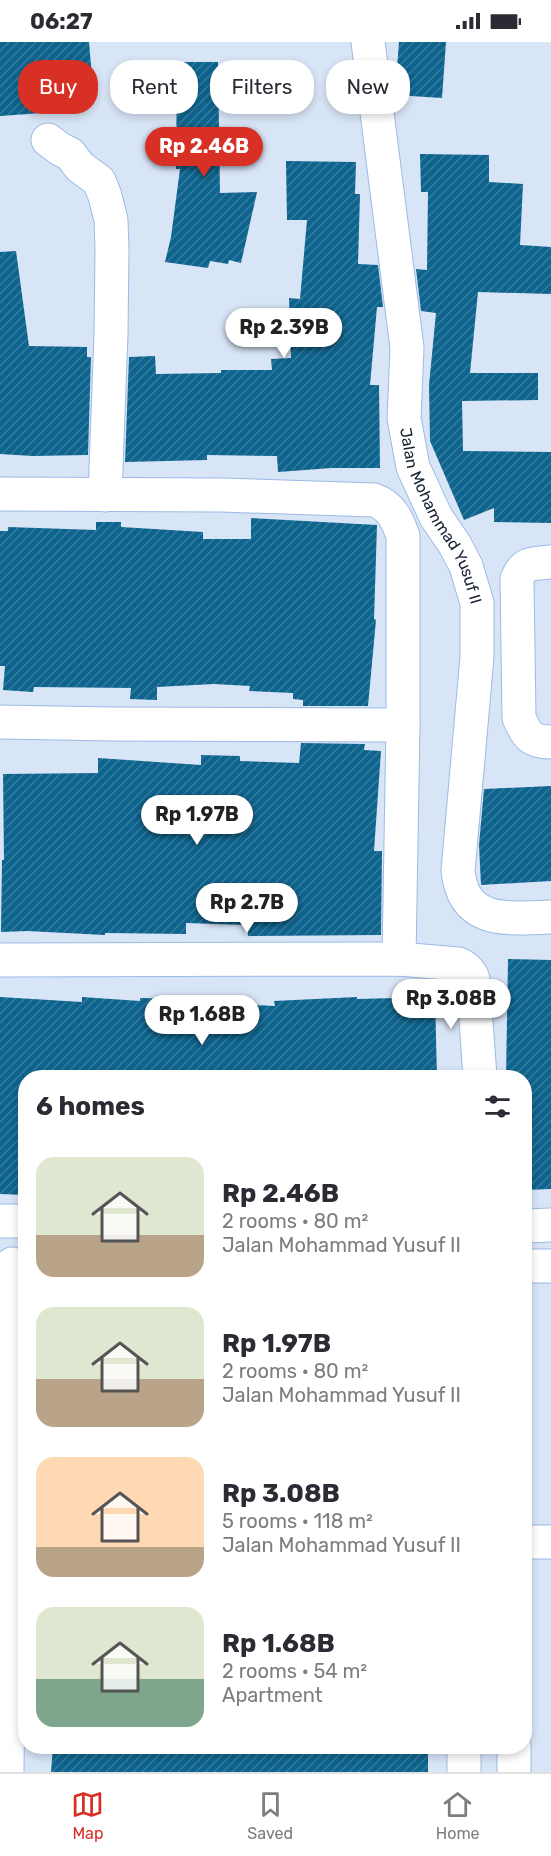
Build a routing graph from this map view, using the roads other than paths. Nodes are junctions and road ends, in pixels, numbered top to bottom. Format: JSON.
{"nodes":[{"id":1,"x":368,"y":42,"type":"edge"},
{"id":2,"x":48,"y":140,"type":"dead end"},
{"id":3,"x":0,"y":494,"type":"edge"},
{"id":4,"x":105,"y":495,"type":"junction"},
{"id":5,"x":551,"y":562,"type":"edge"},
{"id":6,"x":0,"y":722,"type":"edge"},
{"id":7,"x":404,"y":725,"type":"junction"},
{"id":8,"x":551,"y":742,"type":"edge"},
{"id":9,"x":551,"y":916,"type":"edge"},
{"id":10,"x":399,"y":959,"type":"junction"},
{"id":11,"x":0,"y":960,"type":"edge"},
{"id":12,"x":480,"y":1070,"type":"edge"},
{"id":13,"x":0,"y":1221,"type":"edge"},
{"id":14,"x":18,"y":1221,"type":"edge"},
{"id":15,"x":532,"y":1226,"type":"edge"},
{"id":16,"x":551,"y":1226,"type":"edge"},
{"id":17,"x":12,"y":1264,"type":"edge"},
{"id":18,"x":532,"y":1266,"type":"edge"},
{"id":19,"x":551,"y":1266,"type":"edge"},
{"id":20,"x":532,"y":1542,"type":"edge"},
{"id":21,"x":551,"y":1542,"type":"edge"},
{"id":22,"x":17,"y":1559,"type":"edge"},
{"id":23,"x":16,"y":1669,"type":"edge"},
{"id":24,"x":464,"y":1754,"type":"edge"},
{"id":25,"x":514,"y":1754,"type":"edge"},
{"id":26,"x":7,"y":1772,"type":"edge"},
{"id":27,"x":464,"y":1772,"type":"edge"},
{"id":28,"x":514,"y":1772,"type":"edge"}],
"edges":[{"from":1,"to":9,"type":"street","name":"Jalan Mohammad Yusuf II"},
{"from":2,"to":4,"type":"street"},
{"from":3,"to":4,"type":"street"},
{"from":4,"to":7,"type":"street"},
{"from":5,"to":8,"type":"street"},
{"from":6,"to":7,"type":"street"},
{"from":7,"to":10,"type":"street"},
{"from":10,"to":11,"type":"street"},
{"from":10,"to":12,"type":"street"},
{"from":13,"to":14,"type":"street"},
{"from":15,"to":16,"type":"street"},
{"from":17,"to":22,"type":"street"},
{"from":18,"to":19,"type":"street"},
{"from":20,"to":21,"type":"street"},
{"from":22,"to":23,"type":"street"},
{"from":23,"to":26,"type":"street"},
{"from":24,"to":27,"type":"street"},
{"from":25,"to":28,"type":"street"}]}
